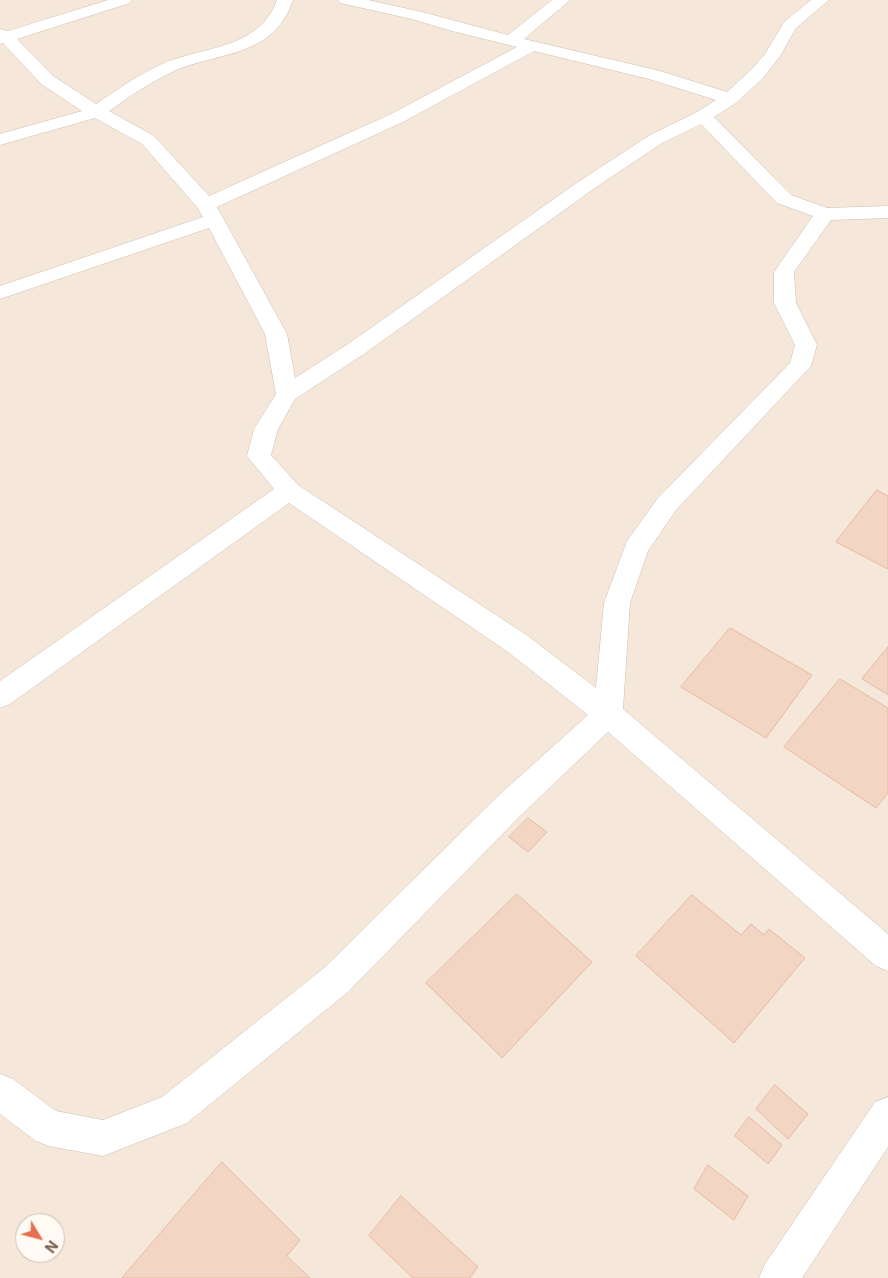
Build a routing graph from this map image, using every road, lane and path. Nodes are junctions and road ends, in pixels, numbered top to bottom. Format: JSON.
{"nodes":[{"id":1,"x":124,"y":0,"type":"edge"},
{"id":2,"x":285,"y":0,"type":"edge"},
{"id":3,"x":346,"y":0,"type":"edge"},
{"id":4,"x":562,"y":0,"type":"edge"},
{"id":5,"x":821,"y":0,"type":"edge"},
{"id":6,"x":2,"y":37,"type":"edge"},
{"id":7,"x":511,"y":41,"type":"junction"},
{"id":8,"x":532,"y":46,"type":"junction"},
{"id":9,"x":730,"y":99,"type":"junction"},
{"id":10,"x":97,"y":112,"type":"junction"},
{"id":11,"x":703,"y":116,"type":"junction"},
{"id":12,"x":0,"y":140,"type":"edge"},
{"id":13,"x":888,"y":212,"type":"edge"},
{"id":14,"x":210,"y":213,"type":"junction"},
{"id":15,"x":825,"y":214,"type":"junction"},
{"id":16,"x":0,"y":292,"type":"edge"},
{"id":17,"x":287,"y":394,"type":"junction"},
{"id":18,"x":289,"y":491,"type":"junction"},
{"id":19,"x":0,"y":696,"type":"edge"},
{"id":20,"x":608,"y":714,"type":"junction"},
{"id":21,"x":888,"y":955,"type":"edge"},
{"id":22,"x":0,"y":1092,"type":"edge"},
{"id":23,"x":888,"y":1115,"type":"edge"},
{"id":24,"x":779,"y":1278,"type":"edge"}],
"edges":[{"from":1,"to":6,"type":"street"},
{"from":2,"to":10,"type":"street"},
{"from":3,"to":7,"type":"street"},
{"from":4,"to":7,"type":"street"},
{"from":5,"to":9,"type":"street"},
{"from":6,"to":10,"type":"street"},
{"from":7,"to":8,"type":"street"},
{"from":8,"to":9,"type":"street"},
{"from":8,"to":14,"type":"street"},
{"from":9,"to":11,"type":"street"},
{"from":10,"to":12,"type":"street"},
{"from":10,"to":14,"type":"street"},
{"from":11,"to":15,"type":"street"},
{"from":11,"to":17,"type":"street"},
{"from":13,"to":15,"type":"street"},
{"from":14,"to":16,"type":"street"},
{"from":14,"to":17,"type":"street"},
{"from":15,"to":20,"type":"street"},
{"from":17,"to":18,"type":"street"},
{"from":18,"to":19,"type":"street"},
{"from":18,"to":20,"type":"street"},
{"from":20,"to":21,"type":"street"},
{"from":20,"to":22,"type":"street"},
{"from":23,"to":24,"type":"street"}]}
